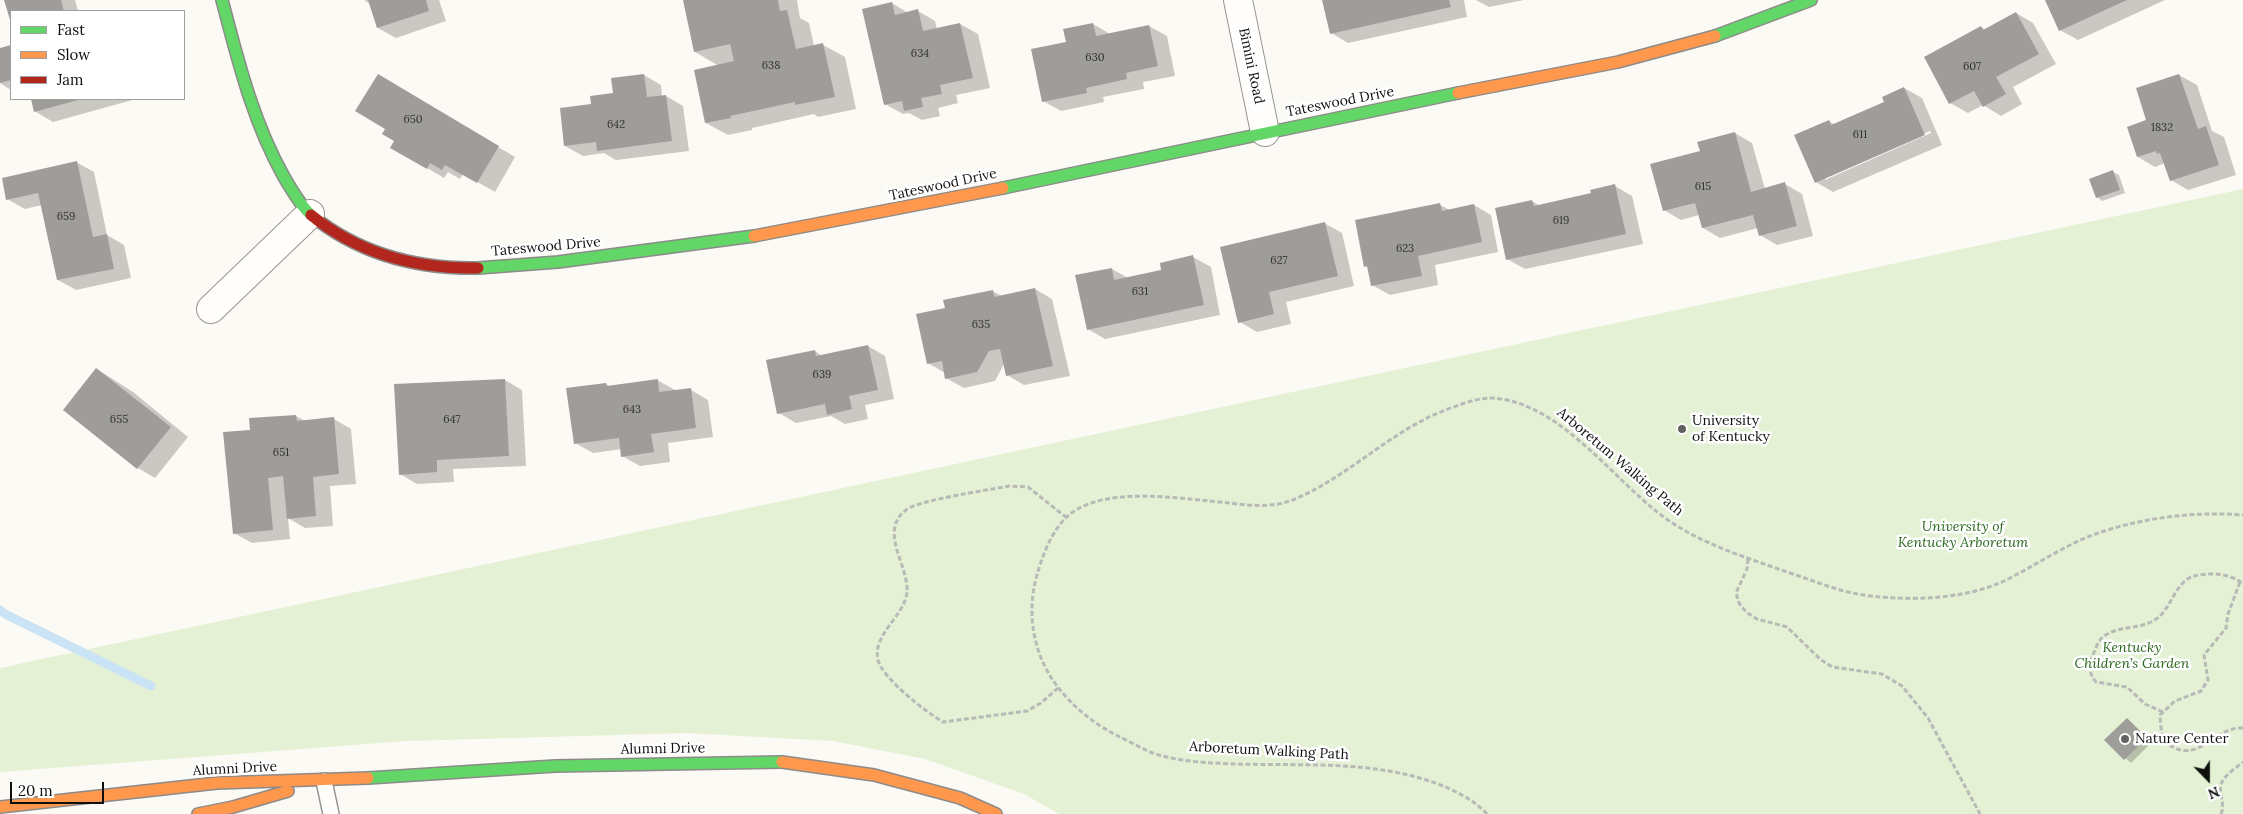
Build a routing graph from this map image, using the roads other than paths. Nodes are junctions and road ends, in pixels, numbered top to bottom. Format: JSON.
{"nodes":[{"id":1,"x":222,"y":0,"type":"edge"},
{"id":2,"x":1238,"y":0,"type":"edge"},
{"id":3,"x":1811,"y":0,"type":"edge"},
{"id":4,"x":1265,"y":132,"type":"junction"},
{"id":5,"x":310,"y":214,"type":"junction"},
{"id":6,"x":211,"y":309,"type":"dead end"},
{"id":7,"x":324,"y":781,"type":"junction"},
{"id":8,"x":0,"y":807,"type":"edge"},
{"id":9,"x":198,"y":814,"type":"edge"},
{"id":10,"x":330,"y":814,"type":"edge"},
{"id":11,"x":996,"y":814,"type":"edge"}],
"edges":[{"from":1,"to":5,"type":"street","name":"Tateswood Drive"},
{"from":2,"to":4,"type":"street","name":"Bimini Road"},
{"from":3,"to":4,"type":"street","name":"Tateswood Drive"},
{"from":4,"to":5,"type":"street","name":"Tateswood Drive"},
{"from":5,"to":6,"type":"street"},
{"from":7,"to":8,"type":"street","name":"Alumni Drive"},
{"from":7,"to":9,"type":"street","name":"Alumni Drive"},
{"from":7,"to":10,"type":"lane"},
{"from":7,"to":11,"type":"street","name":"Alumni Drive"}]}
